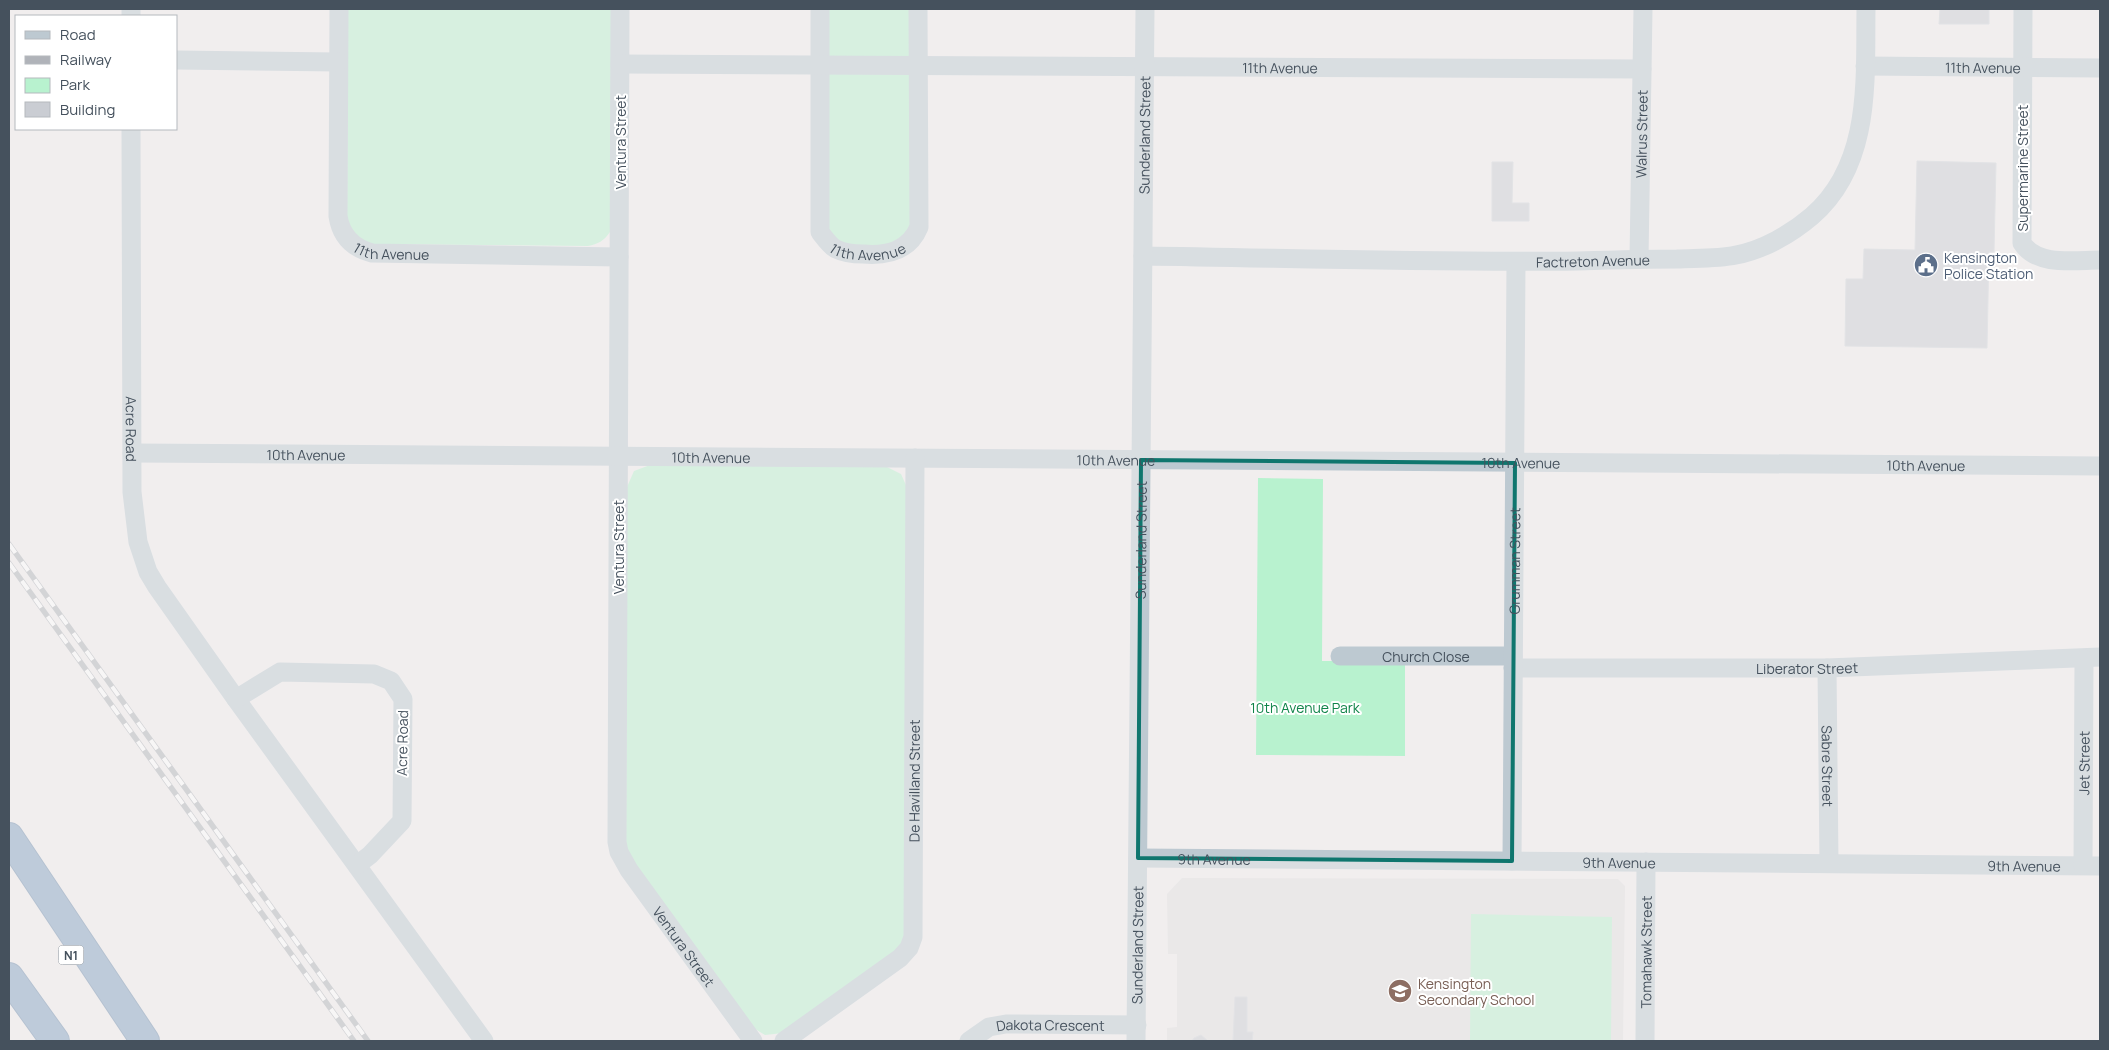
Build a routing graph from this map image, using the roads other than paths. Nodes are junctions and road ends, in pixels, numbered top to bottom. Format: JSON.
{"nodes":[{"id":1,"x":339,"y":9,"type":"edge"},
{"id":2,"x":620,"y":9,"type":"edge"},
{"id":3,"x":820,"y":9,"type":"edge"},
{"id":4,"x":918,"y":9,"type":"edge"},
{"id":5,"x":1145,"y":9,"type":"edge"},
{"id":6,"x":1642,"y":9,"type":"edge"},
{"id":7,"x":1866,"y":9,"type":"edge"},
{"id":8,"x":2023,"y":9,"type":"edge"},
{"id":9,"x":178,"y":60,"type":"edge"},
{"id":10,"x":338,"y":62,"type":"junction"},
{"id":11,"x":820,"y":63,"type":"junction"},
{"id":12,"x":620,"y":64,"type":"junction"},
{"id":13,"x":918,"y":65,"type":"junction"},
{"id":14,"x":1144,"y":66,"type":"junction"},
{"id":15,"x":1865,"y":66,"type":"junction"},
{"id":16,"x":2022,"y":67,"type":"junction"},
{"id":17,"x":2100,"y":68,"type":"edge"},
{"id":18,"x":1642,"y":69,"type":"junction"},
{"id":19,"x":131,"y":130,"type":"edge"},
{"id":20,"x":1143,"y":256,"type":"junction"},
{"id":21,"x":619,"y":257,"type":"junction"},
{"id":22,"x":1639,"y":260,"type":"junction"},
{"id":23,"x":2100,"y":260,"type":"edge"},
{"id":24,"x":1516,"y":262,"type":"junction"},
{"id":25,"x":132,"y":453,"type":"junction"},
{"id":26,"x":618,"y":456,"type":"junction"},
{"id":27,"x":915,"y":458,"type":"junction"},
{"id":28,"x":1141,"y":460,"type":"junction"},
{"id":29,"x":1514,"y":463,"type":"junction"},
{"id":30,"x":2100,"y":466,"type":"edge"},
{"id":31,"x":1340,"y":656,"type":"dead end"},
{"id":32,"x":2092,"y":658,"type":"edge"},
{"id":33,"x":1513,"y":662,"type":"junction"},
{"id":34,"x":1827,"y":668,"type":"junction"},
{"id":35,"x":236,"y":699,"type":"junction"},
{"id":36,"x":9,"y":837,"type":"edge"},
{"id":37,"x":1138,"y":858,"type":"junction"},
{"id":38,"x":1512,"y":861,"type":"junction"},
{"id":39,"x":1646,"y":862,"type":"junction"},
{"id":40,"x":1829,"y":863,"type":"junction"},
{"id":41,"x":357,"y":865,"type":"junction"},
{"id":42,"x":2092,"y":866,"type":"edge"},
{"id":43,"x":9,"y":869,"type":"edge"},
{"id":44,"x":9,"y":978,"type":"edge"},
{"id":45,"x":1137,"y":1033,"type":"edge"},
{"id":46,"x":55,"y":1041,"type":"edge"},
{"id":47,"x":134,"y":1041,"type":"edge"},
{"id":48,"x":145,"y":1041,"type":"edge"},
{"id":49,"x":484,"y":1041,"type":"edge"},
{"id":50,"x":753,"y":1041,"type":"edge"},
{"id":51,"x":784,"y":1041,"type":"edge"},
{"id":52,"x":969,"y":1041,"type":"edge"},
{"id":53,"x":1645,"y":1041,"type":"edge"}],
"edges":[{"from":1,"to":10,"type":"street","name":"11th Avenue"},
{"from":2,"to":12,"type":"street","name":"Ventura Street"},
{"from":3,"to":11,"type":"street","name":"11th Avenue"},
{"from":4,"to":13,"type":"street","name":"11th Avenue"},
{"from":5,"to":14,"type":"street","name":"Sunderland Street"},
{"from":6,"to":18,"type":"street","name":"Walrus Street"},
{"from":7,"to":15,"type":"street","name":"Factreton Avenue"},
{"from":8,"to":16,"type":"street","name":"Supermarine Street"},
{"from":9,"to":10,"type":"street"},
{"from":10,"to":21,"type":"street","name":"11th Avenue"},
{"from":11,"to":12,"type":"street","name":"11th Avenue"},
{"from":11,"to":13,"type":"street","name":"11th Avenue"},
{"from":11,"to":13,"type":"street","name":"11th Avenue"},
{"from":12,"to":21,"type":"street","name":"Ventura Street"},
{"from":13,"to":14,"type":"street","name":"11th Avenue"},
{"from":14,"to":18,"type":"street","name":"11th Avenue"},
{"from":14,"to":20,"type":"street","name":"Sunderland Street"},
{"from":15,"to":16,"type":"street","name":"11th Avenue"},
{"from":15,"to":22,"type":"street","name":"Factreton Avenue"},
{"from":16,"to":17,"type":"street","name":"11th Avenue"},
{"from":16,"to":23,"type":"street","name":"Supermarine Street"},
{"from":18,"to":22,"type":"street","name":"Walrus Street"},
{"from":19,"to":25,"type":"street","name":"Acre Road"},
{"from":20,"to":24,"type":"street","name":"Factreton Avenue"},
{"from":20,"to":28,"type":"street","name":"Sunderland Street"},
{"from":21,"to":26,"type":"street","name":"Ventura Street"},
{"from":22,"to":24,"type":"street","name":"Factreton Avenue"},
{"from":24,"to":29,"type":"street","name":"Grumman Street"},
{"from":25,"to":26,"type":"street","name":"10th Avenue"},
{"from":25,"to":35,"type":"street","name":"Acre Road"},
{"from":26,"to":27,"type":"street","name":"10th Avenue"},
{"from":26,"to":50,"type":"street","name":"Ventura Street"},
{"from":27,"to":28,"type":"street","name":"10th Avenue"},
{"from":27,"to":51,"type":"street","name":"De Havilland Street"},
{"from":28,"to":29,"type":"street","name":"10th Avenue"},
{"from":28,"to":37,"type":"street","name":"Sunderland Street"},
{"from":29,"to":30,"type":"street","name":"10th Avenue"},
{"from":29,"to":33,"type":"street","name":"Grumman Street"},
{"from":31,"to":33,"type":"street","name":"Church Close"},
{"from":32,"to":34,"type":"street","name":"Liberator Street"},
{"from":32,"to":42,"type":"street","name":"Jet Street"},
{"from":33,"to":34,"type":"street","name":"Liberator Street"},
{"from":33,"to":38,"type":"street","name":"Grumman Street"},
{"from":34,"to":40,"type":"street","name":"Sabre Street"},
{"from":35,"to":41,"type":"street","name":"Acre Road"},
{"from":35,"to":41,"type":"street","name":"Acre Road"},
{"from":36,"to":48,"type":"highway"},
{"from":37,"to":38,"type":"street","name":"9th Avenue"},
{"from":37,"to":45,"type":"street","name":"Sunderland Street"},
{"from":38,"to":39,"type":"street","name":"9th Avenue"},
{"from":39,"to":40,"type":"street","name":"9th Avenue"},
{"from":39,"to":53,"type":"street","name":"Tomahawk Street"},
{"from":40,"to":42,"type":"street","name":"9th Avenue"},
{"from":41,"to":49,"type":"street","name":"Acre Road"},
{"from":43,"to":47,"type":"highway","number":"N1"},
{"from":44,"to":46,"type":"highway"},
{"from":45,"to":52,"type":"street","name":"Dakota Crescent"}]}
